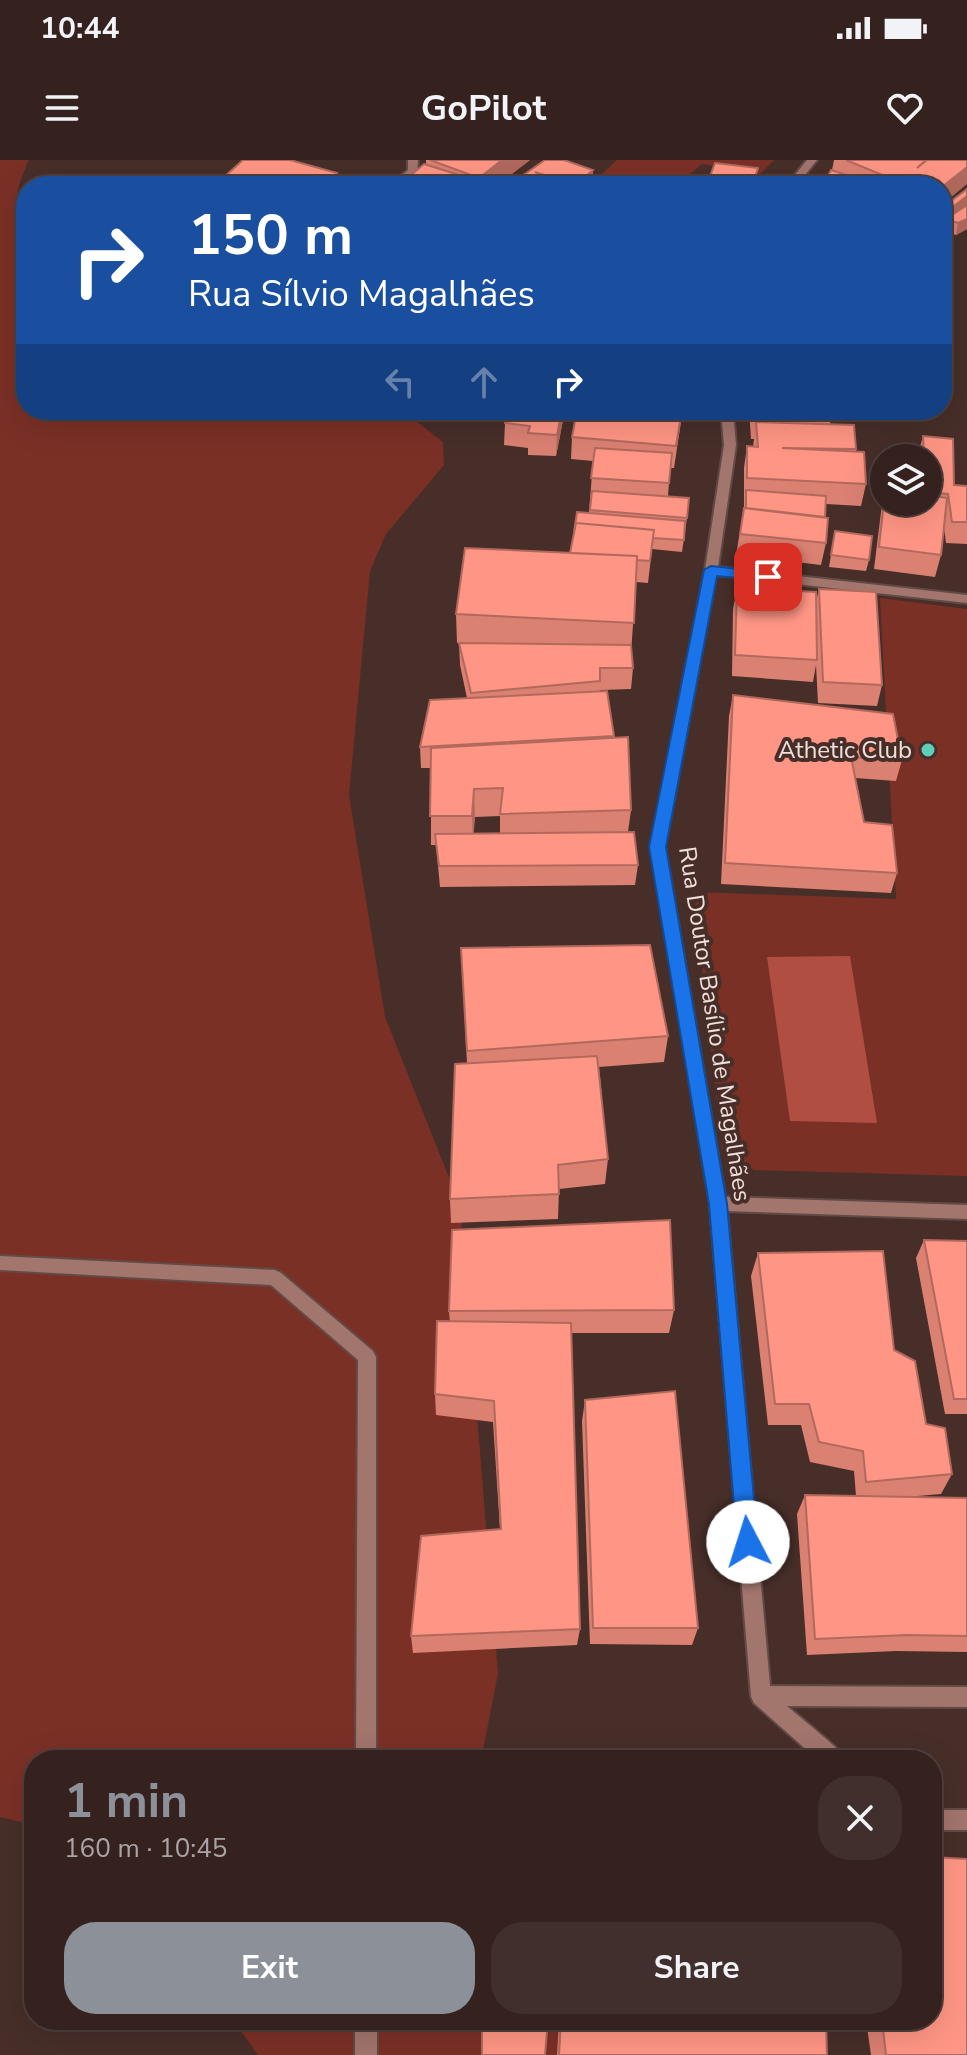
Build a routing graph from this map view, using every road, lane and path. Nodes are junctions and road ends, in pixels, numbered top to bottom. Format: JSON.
{"nodes":[{"id":1,"x":812,"y":160,"type":"edge"},
{"id":2,"x":799,"y":176,"type":"edge"},
{"id":3,"x":728,"y":420,"type":"edge"},
{"id":4,"x":711,"y":570,"type":"junction"},
{"id":5,"x":967,"y":599,"type":"edge"},
{"id":6,"x":718,"y":1204,"type":"junction"},
{"id":7,"x":967,"y":1212,"type":"edge"},
{"id":8,"x":0,"y":1263,"type":"edge"},
{"id":9,"x":761,"y":1696,"type":"junction"},
{"id":10,"x":967,"y":1697,"type":"edge"},
{"id":11,"x":366,"y":1750,"type":"edge"},
{"id":12,"x":821,"y":1750,"type":"edge"},
{"id":13,"x":942,"y":1820,"type":"edge"},
{"id":14,"x":967,"y":1820,"type":"edge"},
{"id":15,"x":366,"y":2030,"type":"edge"},
{"id":16,"x":366,"y":2055,"type":"edge"}],
"edges":[{"from":1,"to":2,"type":"street"},
{"from":3,"to":4,"type":"street","name":"Rua Doutor Basílio de Magalhães"},
{"from":4,"to":5,"type":"street"},
{"from":4,"to":6,"type":"street","name":"Rua Doutor Basílio de Magalhães"},
{"from":6,"to":7,"type":"street"},
{"from":6,"to":9,"type":"street","name":"Rua Doutor Basílio de Magalhães"},
{"from":8,"to":11,"type":"street"},
{"from":9,"to":10,"type":"street"},
{"from":9,"to":12,"type":"street"},
{"from":13,"to":14,"type":"street"},
{"from":15,"to":16,"type":"street"}]}
